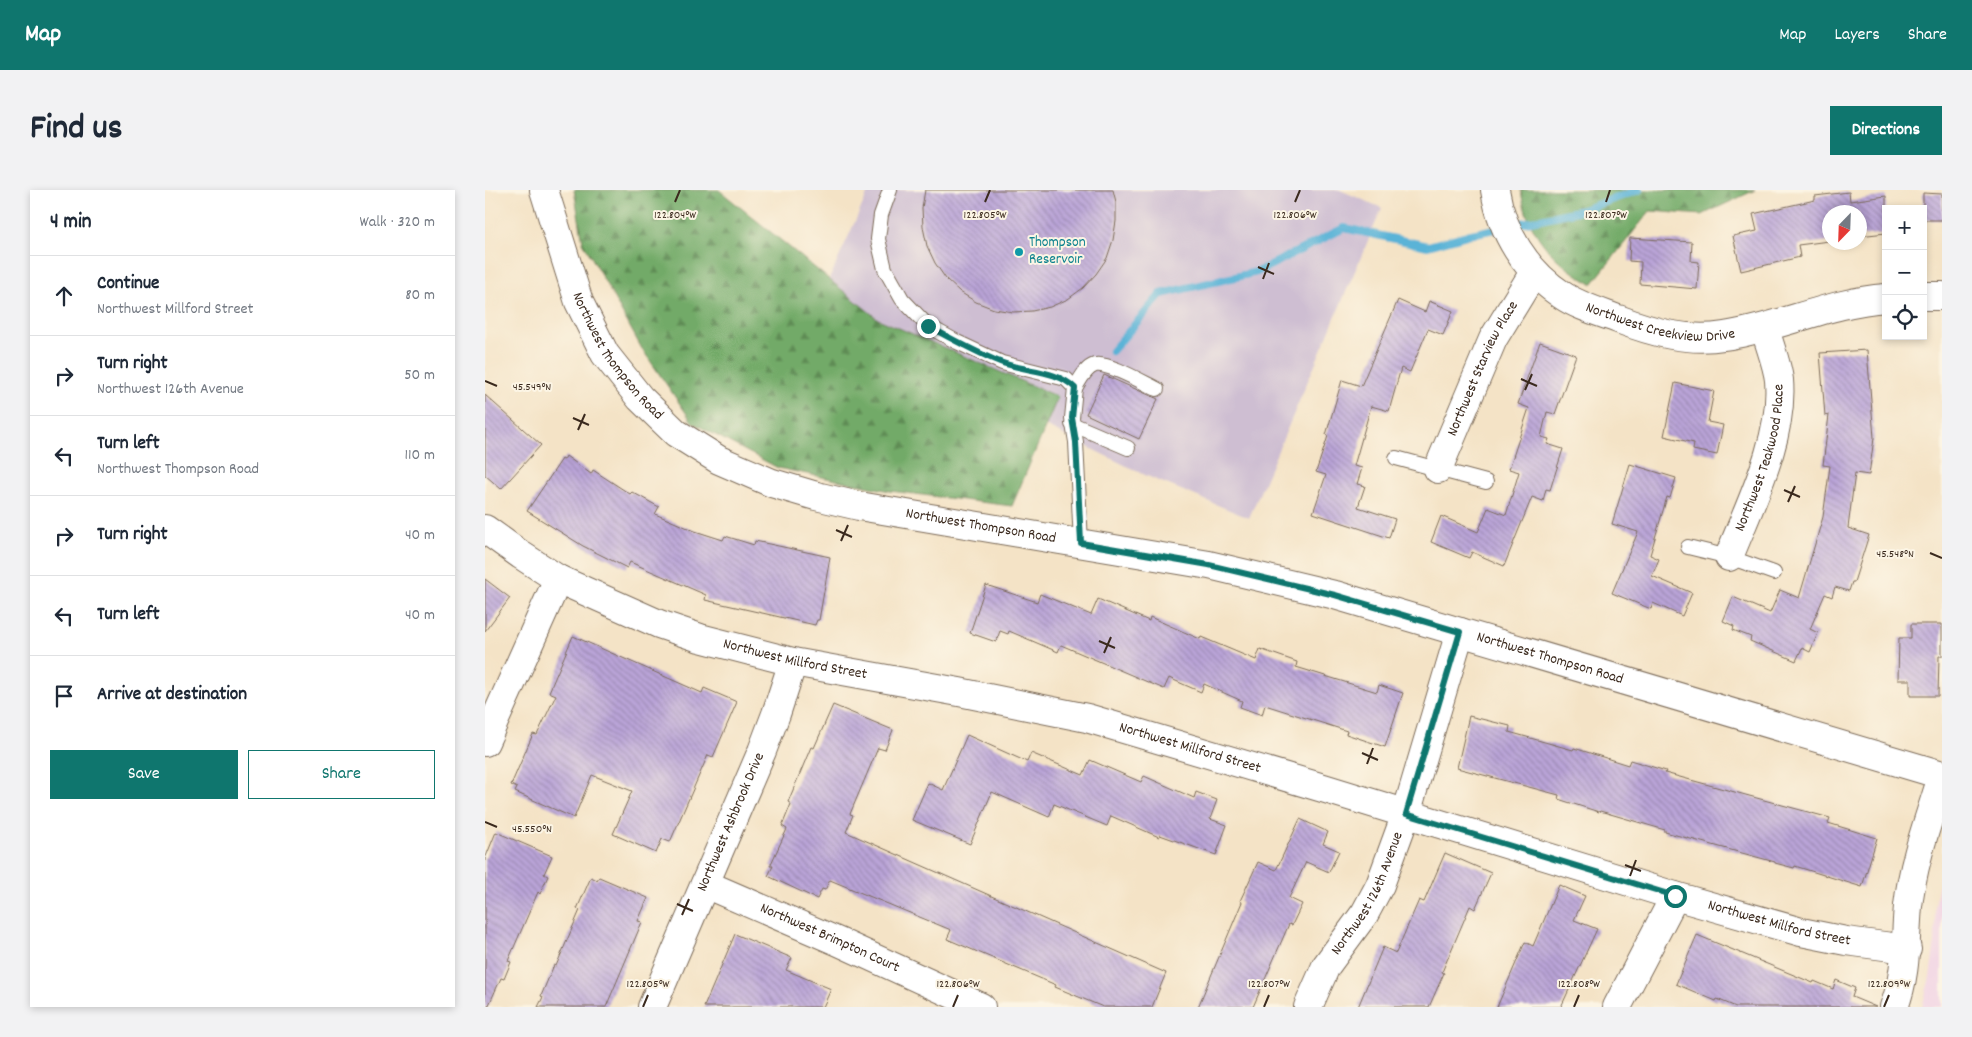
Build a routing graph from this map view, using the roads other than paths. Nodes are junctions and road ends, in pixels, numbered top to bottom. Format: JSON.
{"nodes":[{"id":1,"x":544,"y":190,"type":"edge"},
{"id":2,"x":890,"y":190,"type":"edge"},
{"id":3,"x":1495,"y":190,"type":"edge"},
{"id":4,"x":1534,"y":272,"type":"junction"},
{"id":5,"x":1927,"y":296,"type":"edge"},
{"id":6,"x":1942,"y":296,"type":"edge"},
{"id":7,"x":1882,"y":299,"type":"edge"},
{"id":8,"x":1765,"y":328,"type":"junction"},
{"id":9,"x":1075,"y":388,"type":"junction"},
{"id":10,"x":1157,"y":389,"type":"dead end"},
{"id":11,"x":1073,"y":424,"type":"junction"},
{"id":12,"x":1128,"y":448,"type":"dead end"},
{"id":13,"x":1397,"y":458,"type":"dead end"},
{"id":14,"x":1438,"y":468,"type":"junction"},
{"id":15,"x":1486,"y":482,"type":"dead end"},
{"id":16,"x":485,"y":529,"type":"edge"},
{"id":17,"x":1081,"y":543,"type":"junction"},
{"id":18,"x":1688,"y":547,"type":"dead end"},
{"id":19,"x":1729,"y":557,"type":"junction"},
{"id":20,"x":1775,"y":573,"type":"dead end"},
{"id":21,"x":558,"y":579,"type":"junction"},
{"id":22,"x":1460,"y":632,"type":"junction"},
{"id":23,"x":793,"y":662,"type":"junction"},
{"id":24,"x":485,"y":742,"type":"edge"},
{"id":25,"x":1942,"y":776,"type":"edge"},
{"id":26,"x":1406,"y":814,"type":"junction"},
{"id":27,"x":705,"y":884,"type":"junction"},
{"id":28,"x":1675,"y":896,"type":"junction"},
{"id":29,"x":1907,"y":949,"type":"junction"},
{"id":30,"x":652,"y":1007,"type":"edge"},
{"id":31,"x":981,"y":1007,"type":"edge"},
{"id":32,"x":1308,"y":1007,"type":"edge"},
{"id":33,"x":1617,"y":1007,"type":"edge"},
{"id":34,"x":1894,"y":1007,"type":"edge"}],
"edges":[{"from":1,"to":17,"type":"street","name":"Northwest Thompson Road"},
{"from":2,"to":9,"type":"lane"},
{"from":3,"to":4,"type":"street","name":"Northwest Creekview Drive"},
{"from":4,"to":8,"type":"street","name":"Northwest Creekview Drive"},
{"from":4,"to":14,"type":"street","name":"Northwest Starview Place"},
{"from":5,"to":6,"type":"street"},
{"from":7,"to":8,"type":"street","name":"Northwest Creekview Drive"},
{"from":8,"to":19,"type":"street","name":"Northwest Teakwood Place"},
{"from":9,"to":10,"type":"lane"},
{"from":9,"to":11,"type":"lane"},
{"from":11,"to":12,"type":"lane"},
{"from":11,"to":17,"type":"lane"},
{"from":13,"to":14,"type":"lane"},
{"from":14,"to":15,"type":"lane"},
{"from":16,"to":21,"type":"street","name":"Northwest Millford Street"},
{"from":17,"to":22,"type":"street","name":"Northwest Thompson Road"},
{"from":18,"to":19,"type":"lane"},
{"from":19,"to":20,"type":"lane"},
{"from":21,"to":23,"type":"street","name":"Northwest Millford Street"},
{"from":21,"to":24,"type":"street"},
{"from":22,"to":25,"type":"street","name":"Northwest Thompson Road"},
{"from":22,"to":26,"type":"street","name":"Northwest 126th Avenue"},
{"from":23,"to":26,"type":"street","name":"Northwest Millford Street"},
{"from":23,"to":27,"type":"street","name":"Northwest Ashbrook Drive"},
{"from":25,"to":29,"type":"street"},
{"from":26,"to":28,"type":"street","name":"Northwest Millford Street"},
{"from":26,"to":32,"type":"street","name":"Northwest 126th Avenue"},
{"from":27,"to":30,"type":"street","name":"Northwest Ashbrook Drive"},
{"from":27,"to":31,"type":"street","name":"Northwest Brimpton Court"},
{"from":28,"to":29,"type":"street","name":"Northwest Millford Street"},
{"from":28,"to":33,"type":"street"},
{"from":29,"to":34,"type":"street"}]}
